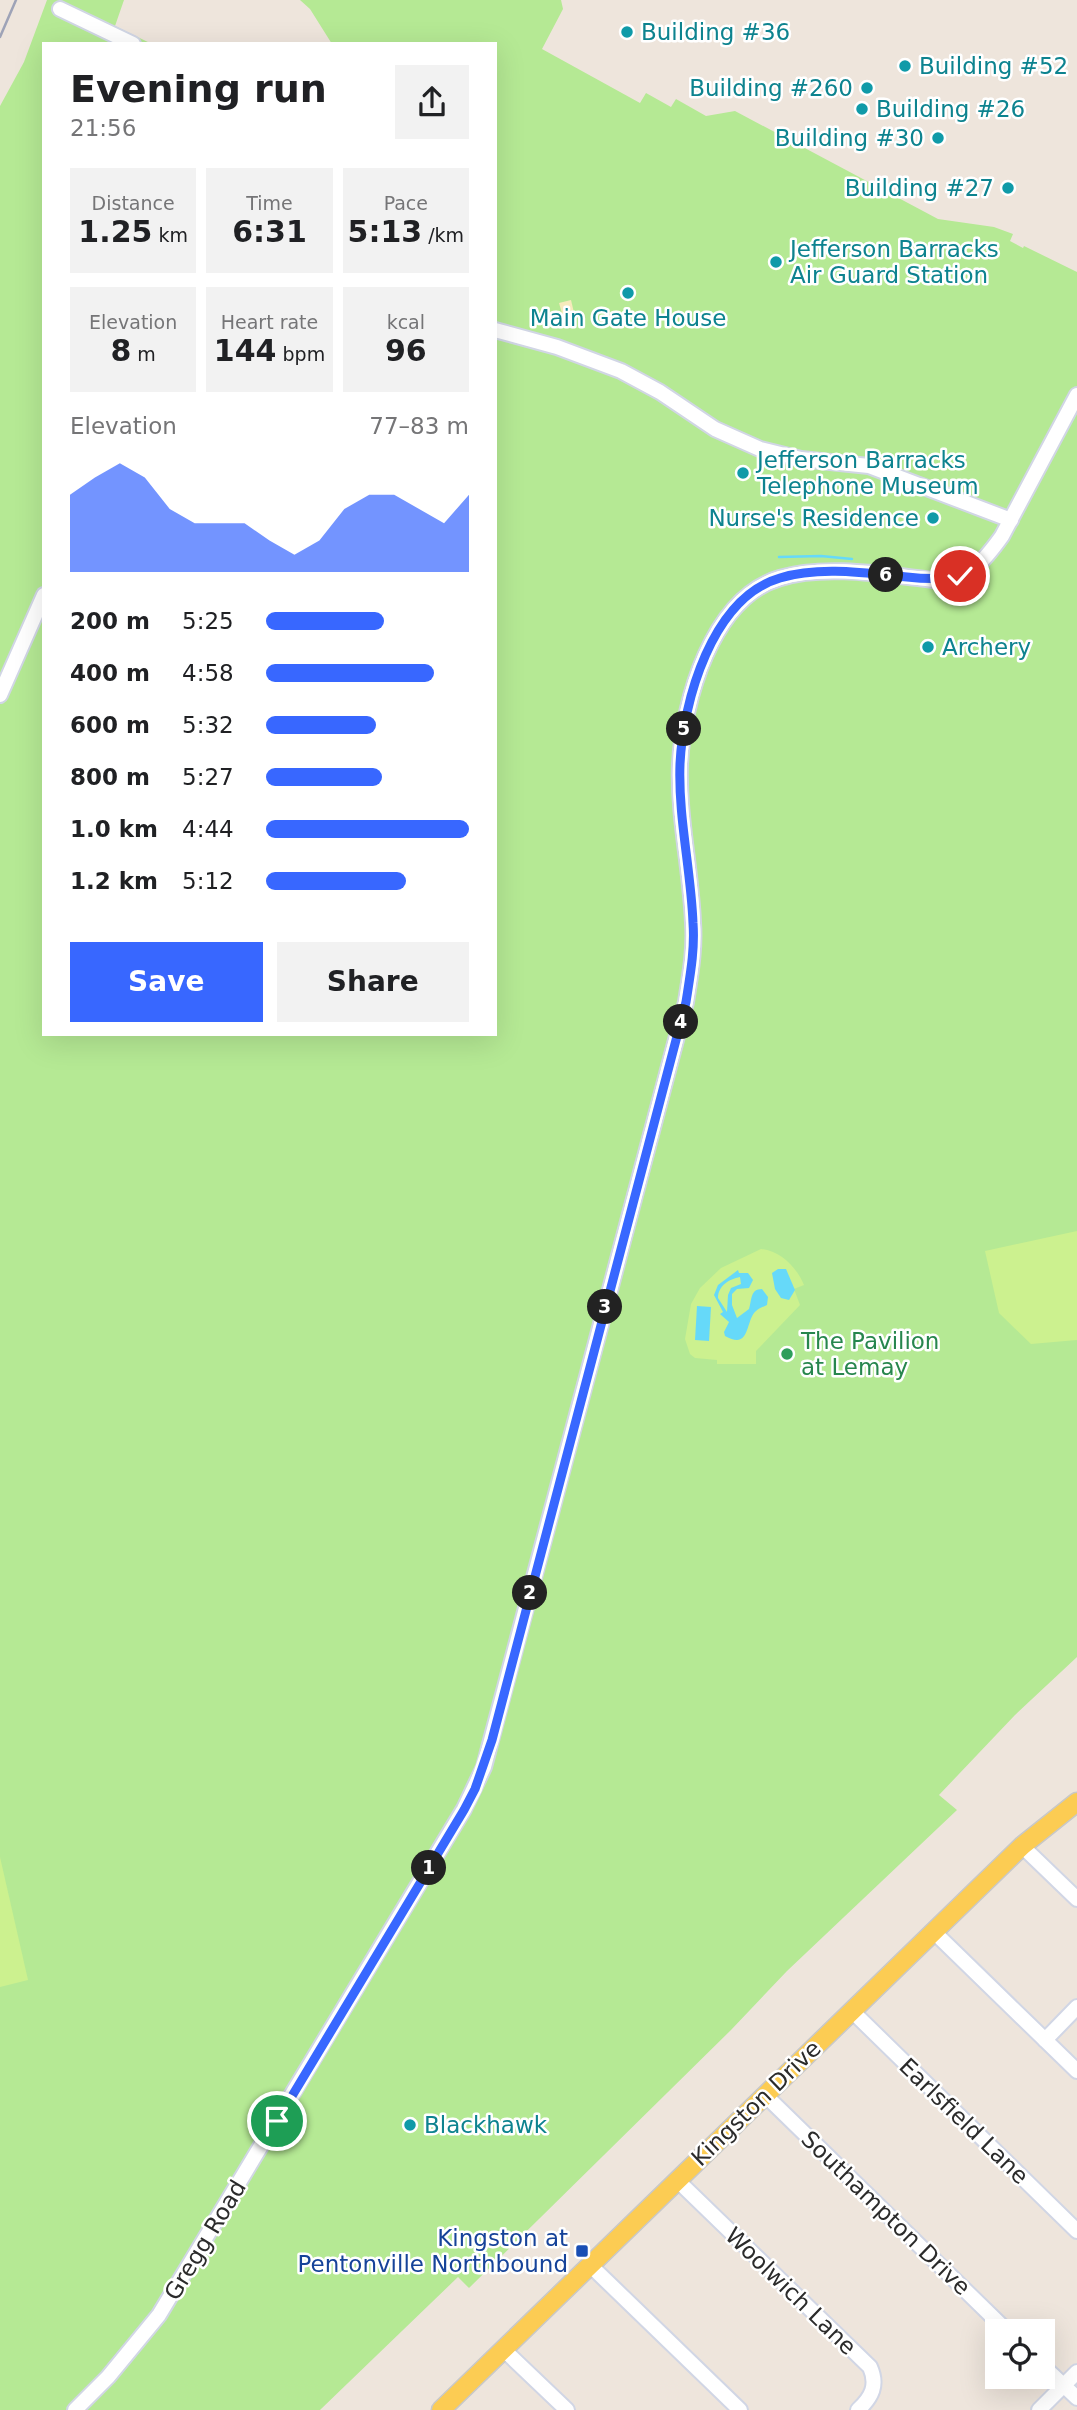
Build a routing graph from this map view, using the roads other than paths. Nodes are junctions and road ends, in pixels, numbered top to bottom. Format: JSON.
{"nodes":[{"id":1,"x":60,"y":9,"type":"dead end"},
{"id":2,"x":129,"y":42,"type":"edge"},
{"id":3,"x":497,"y":332,"type":"edge"},
{"id":4,"x":1076,"y":400,"type":"edge"},
{"id":5,"x":1011,"y":520,"type":"junction"},
{"id":6,"x":42,"y":600,"type":"edge"},
{"id":7,"x":0,"y":695,"type":"edge"},
{"id":8,"x":1077,"y":1802,"type":"edge"},
{"id":9,"x":1022,"y":1846,"type":"junction"},
{"id":10,"x":1077,"y":1899,"type":"edge"},
{"id":11,"x":933,"y":1931,"type":"junction"},
{"id":12,"x":1077,"y":2007,"type":"edge"},
{"id":13,"x":852,"y":2011,"type":"junction"},
{"id":14,"x":1045,"y":2040,"type":"junction"},
{"id":15,"x":1077,"y":2071,"type":"edge"},
{"id":16,"x":765,"y":2095,"type":"junction"},
{"id":17,"x":677,"y":2180,"type":"junction"},
{"id":18,"x":1077,"y":2231,"type":"edge"},
{"id":19,"x":590,"y":2265,"type":"junction"},
{"id":20,"x":995,"y":2319,"type":"edge"},
{"id":21,"x":503,"y":2349,"type":"junction"},
{"id":22,"x":1077,"y":2372,"type":"edge"},
{"id":23,"x":1055,"y":2377,"type":"edge"},
{"id":24,"x":1063,"y":2385,"type":"junction"},
{"id":25,"x":1077,"y":2398,"type":"edge"},
{"id":26,"x":75,"y":2410,"type":"edge"},
{"id":27,"x":440,"y":2410,"type":"edge"},
{"id":28,"x":567,"y":2410,"type":"edge"},
{"id":29,"x":740,"y":2410,"type":"edge"},
{"id":30,"x":858,"y":2410,"type":"edge"},
{"id":31,"x":1039,"y":2410,"type":"edge"}],
"edges":[{"from":1,"to":2,"type":"street"},
{"from":3,"to":5,"type":"street"},
{"from":4,"to":5,"type":"street","name":"Gregg Road"},
{"from":5,"to":26,"type":"street","name":"Gregg Road"},
{"from":6,"to":7,"type":"street"},
{"from":8,"to":9,"type":"main road","name":"Kingston Drive"},
{"from":9,"to":10,"type":"street"},
{"from":9,"to":11,"type":"main road","name":"Kingston Drive"},
{"from":11,"to":13,"type":"main road","name":"Kingston Drive"},
{"from":11,"to":14,"type":"street"},
{"from":12,"to":14,"type":"street"},
{"from":13,"to":16,"type":"main road","name":"Kingston Drive"},
{"from":13,"to":18,"type":"street","name":"Earlsfield Lane"},
{"from":14,"to":15,"type":"street"},
{"from":16,"to":17,"type":"main road","name":"Kingston Drive"},
{"from":16,"to":20,"type":"street","name":"Southampton Drive"},
{"from":17,"to":19,"type":"main road","name":"Kingston Drive"},
{"from":17,"to":30,"type":"street","name":"Woolwich Lane"},
{"from":19,"to":21,"type":"main road","name":"Kingston Drive"},
{"from":19,"to":29,"type":"street"},
{"from":21,"to":27,"type":"main road","name":"Kingston Drive"},
{"from":21,"to":28,"type":"street"},
{"from":22,"to":24,"type":"street"},
{"from":23,"to":24,"type":"street"},
{"from":24,"to":25,"type":"street"},
{"from":24,"to":31,"type":"street"}]}
